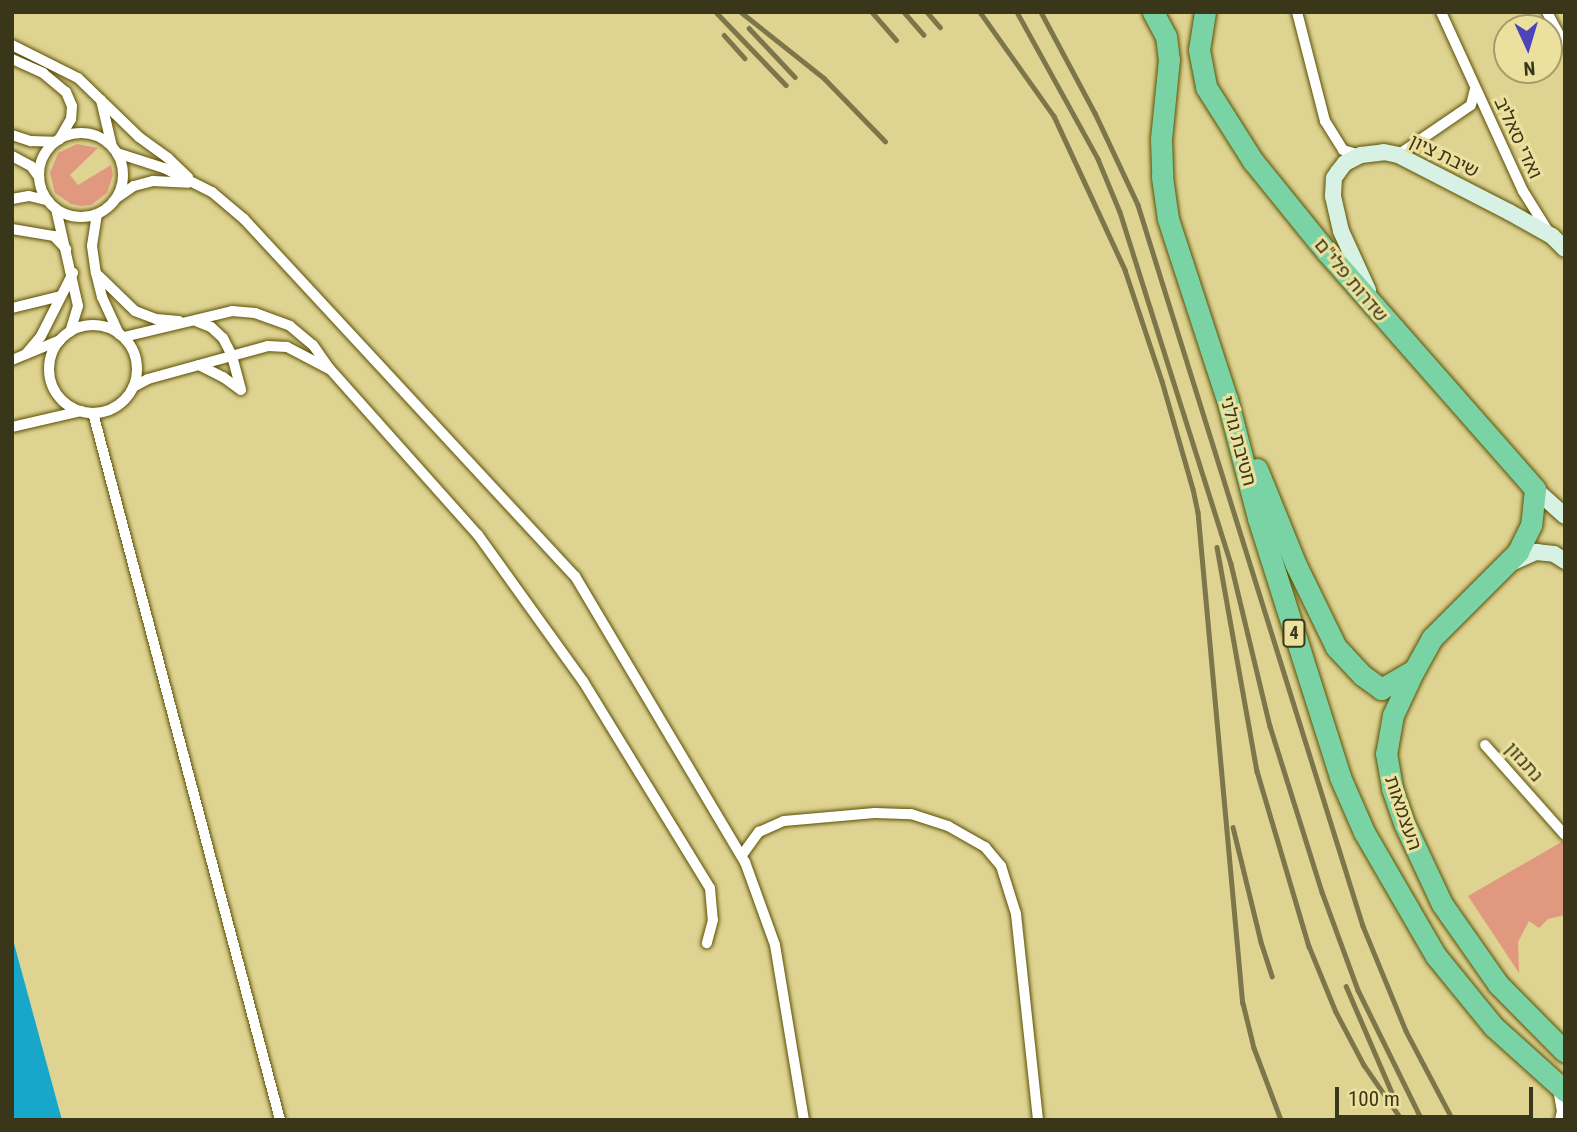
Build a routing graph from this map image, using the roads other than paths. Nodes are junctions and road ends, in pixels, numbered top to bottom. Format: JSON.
{"nodes":[{"id":1,"x":1153,"y":12,"type":"edge"},
{"id":2,"x":1205,"y":12,"type":"edge"},
{"id":3,"x":1297,"y":12,"type":"edge"},
{"id":4,"x":1441,"y":12,"type":"edge"},
{"id":5,"x":1547,"y":12,"type":"edge"},
{"id":6,"x":12,"y":45,"type":"edge"},
{"id":7,"x":1565,"y":46,"type":"edge"},
{"id":8,"x":12,"y":59,"type":"edge"},
{"id":9,"x":1474,"y":84,"type":"junction"},
{"id":10,"x":101,"y":100,"type":"junction"},
{"id":11,"x":12,"y":135,"type":"edge"},
{"id":12,"x":57,"y":141,"type":"junction"},
{"id":13,"x":115,"y":150,"type":"junction"},
{"id":14,"x":1361,"y":155,"type":"junction"},
{"id":15,"x":1398,"y":155,"type":"junction"},
{"id":16,"x":12,"y":156,"type":"edge"},
{"id":17,"x":39,"y":177,"type":"junction"},
{"id":18,"x":195,"y":184,"type":"junction"},
{"id":19,"x":116,"y":198,"type":"junction"},
{"id":20,"x":12,"y":199,"type":"edge"},
{"id":21,"x":47,"y":200,"type":"junction"},
{"id":22,"x":56,"y":209,"type":"junction"},
{"id":23,"x":97,"y":214,"type":"junction"},
{"id":24,"x":12,"y":229,"type":"edge"},
{"id":25,"x":1552,"y":236,"type":"junction"},
{"id":26,"x":1565,"y":249,"type":"edge"},
{"id":27,"x":67,"y":250,"type":"junction"},
{"id":28,"x":73,"y":273,"type":"junction"},
{"id":29,"x":96,"y":273,"type":"junction"},
{"id":30,"x":61,"y":296,"type":"junction"},
{"id":31,"x":12,"y":309,"type":"edge"},
{"id":32,"x":192,"y":321,"type":"junction"},
{"id":33,"x":1390,"y":325,"type":"junction"},
{"id":34,"x":70,"y":332,"type":"junction"},
{"id":35,"x":121,"y":335,"type":"junction"},
{"id":36,"x":60,"y":340,"type":"junction"},
{"id":37,"x":26,"y":354,"type":"junction"},
{"id":38,"x":232,"y":356,"type":"junction"},
{"id":39,"x":12,"y":360,"type":"edge"},
{"id":40,"x":198,"y":365,"type":"junction"},
{"id":41,"x":330,"y":369,"type":"junction"},
{"id":42,"x":133,"y":387,"type":"junction"},
{"id":43,"x":1227,"y":399,"type":"junction"},
{"id":44,"x":80,"y":411,"type":"junction"},
{"id":45,"x":93,"y":413,"type":"junction"},
{"id":46,"x":12,"y":427,"type":"edge"},
{"id":47,"x":1535,"y":489,"type":"junction"},
{"id":48,"x":1565,"y":516,"type":"edge"},
{"id":49,"x":1565,"y":561,"type":"edge"},
{"id":50,"x":1507,"y":565,"type":"junction"},
{"id":51,"x":1414,"y":670,"type":"junction"},
{"id":52,"x":1485,"y":745,"type":"dead end"},
{"id":53,"x":1565,"y":835,"type":"edge"},
{"id":54,"x":742,"y":855,"type":"junction"},
{"id":55,"x":1379,"y":860,"type":"joint"},
{"id":56,"x":707,"y":943,"type":"dead end"},
{"id":57,"x":1565,"y":1052,"type":"edge"},
{"id":58,"x":1560,"y":1087,"type":"edge"},
{"id":59,"x":280,"y":1120,"type":"edge"},
{"id":60,"x":804,"y":1120,"type":"edge"},
{"id":61,"x":1038,"y":1120,"type":"edge"},
{"id":62,"x":1560,"y":1120,"type":"edge"}],
"edges":[{"from":1,"to":43,"type":"highway","name":"חטיבת גולני","number":"4"},
{"from":2,"to":33,"type":"highway","name":"שדרות פלי\"ם"},
{"from":3,"to":14,"type":"street"},
{"from":4,"to":9,"type":"street","name":"ואדי סאליב"},
{"from":5,"to":7,"type":"street"},
{"from":6,"to":10,"type":"street"},
{"from":8,"to":12,"type":"street"},
{"from":9,"to":15,"type":"street"},
{"from":9,"to":25,"type":"street","name":"ואדי סאליב"},
{"from":10,"to":13,"type":"street"},
{"from":10,"to":18,"type":"street"},
{"from":11,"to":12,"type":"street"},
{"from":12,"to":13,"type":"street"},
{"from":12,"to":17,"type":"street"},
{"from":13,"to":18,"type":"street"},
{"from":13,"to":19,"type":"street"},
{"from":14,"to":15,"type":"street","name":"שיבת ציון"},
{"from":14,"to":33,"type":"street"},
{"from":15,"to":25,"type":"street","name":"שיבת ציון"},
{"from":16,"to":17,"type":"street"},
{"from":17,"to":21,"type":"street"},
{"from":18,"to":19,"type":"street"},
{"from":18,"to":54,"type":"street"},
{"from":19,"to":23,"type":"street"},
{"from":20,"to":21,"type":"street"},
{"from":21,"to":22,"type":"street"},
{"from":22,"to":23,"type":"street"},
{"from":22,"to":27,"type":"street"},
{"from":23,"to":29,"type":"street"},
{"from":24,"to":27,"type":"street"},
{"from":25,"to":26,"type":"street","name":"שיבת ציון"},
{"from":27,"to":28,"type":"street"},
{"from":28,"to":30,"type":"street"},
{"from":28,"to":34,"type":"street"},
{"from":29,"to":32,"type":"street"},
{"from":29,"to":35,"type":"street"},
{"from":30,"to":31,"type":"street"},
{"from":30,"to":37,"type":"street"},
{"from":32,"to":35,"type":"street"},
{"from":32,"to":38,"type":"street"},
{"from":32,"to":41,"type":"street"},
{"from":33,"to":47,"type":"highway","name":"שדרות פלי\"ם"},
{"from":34,"to":35,"type":"street"},
{"from":34,"to":36,"type":"street"},
{"from":35,"to":42,"type":"street"},
{"from":36,"to":37,"type":"street"},
{"from":36,"to":44,"type":"street"},
{"from":37,"to":39,"type":"street"},
{"from":38,"to":40,"type":"street"},
{"from":38,"to":40,"type":"street"},
{"from":38,"to":41,"type":"street"},
{"from":40,"to":42,"type":"street"},
{"from":41,"to":56,"type":"street"},
{"from":42,"to":45,"type":"street"},
{"from":43,"to":51,"type":"highway"},
{"from":43,"to":55,"type":"highway","name":"חטיבת גולני","number":"4"},
{"from":44,"to":45,"type":"street"},
{"from":44,"to":46,"type":"street"},
{"from":45,"to":59,"type":"street"},
{"from":47,"to":48,"type":"street","name":"שדרות פלי\"ם"},
{"from":47,"to":50,"type":"highway","name":"העצמאות"},
{"from":49,"to":50,"type":"street"},
{"from":50,"to":51,"type":"highway","name":"העצמאות"},
{"from":51,"to":57,"type":"highway","name":"העצמאות"},
{"from":52,"to":53,"type":"street","name":"נתנזון"},
{"from":54,"to":60,"type":"street"},
{"from":54,"to":61,"type":"street"},
{"from":55,"to":58,"type":"highway","name":"העצמאות","number":"4"},
{"from":58,"to":62,"type":"street"}]}
